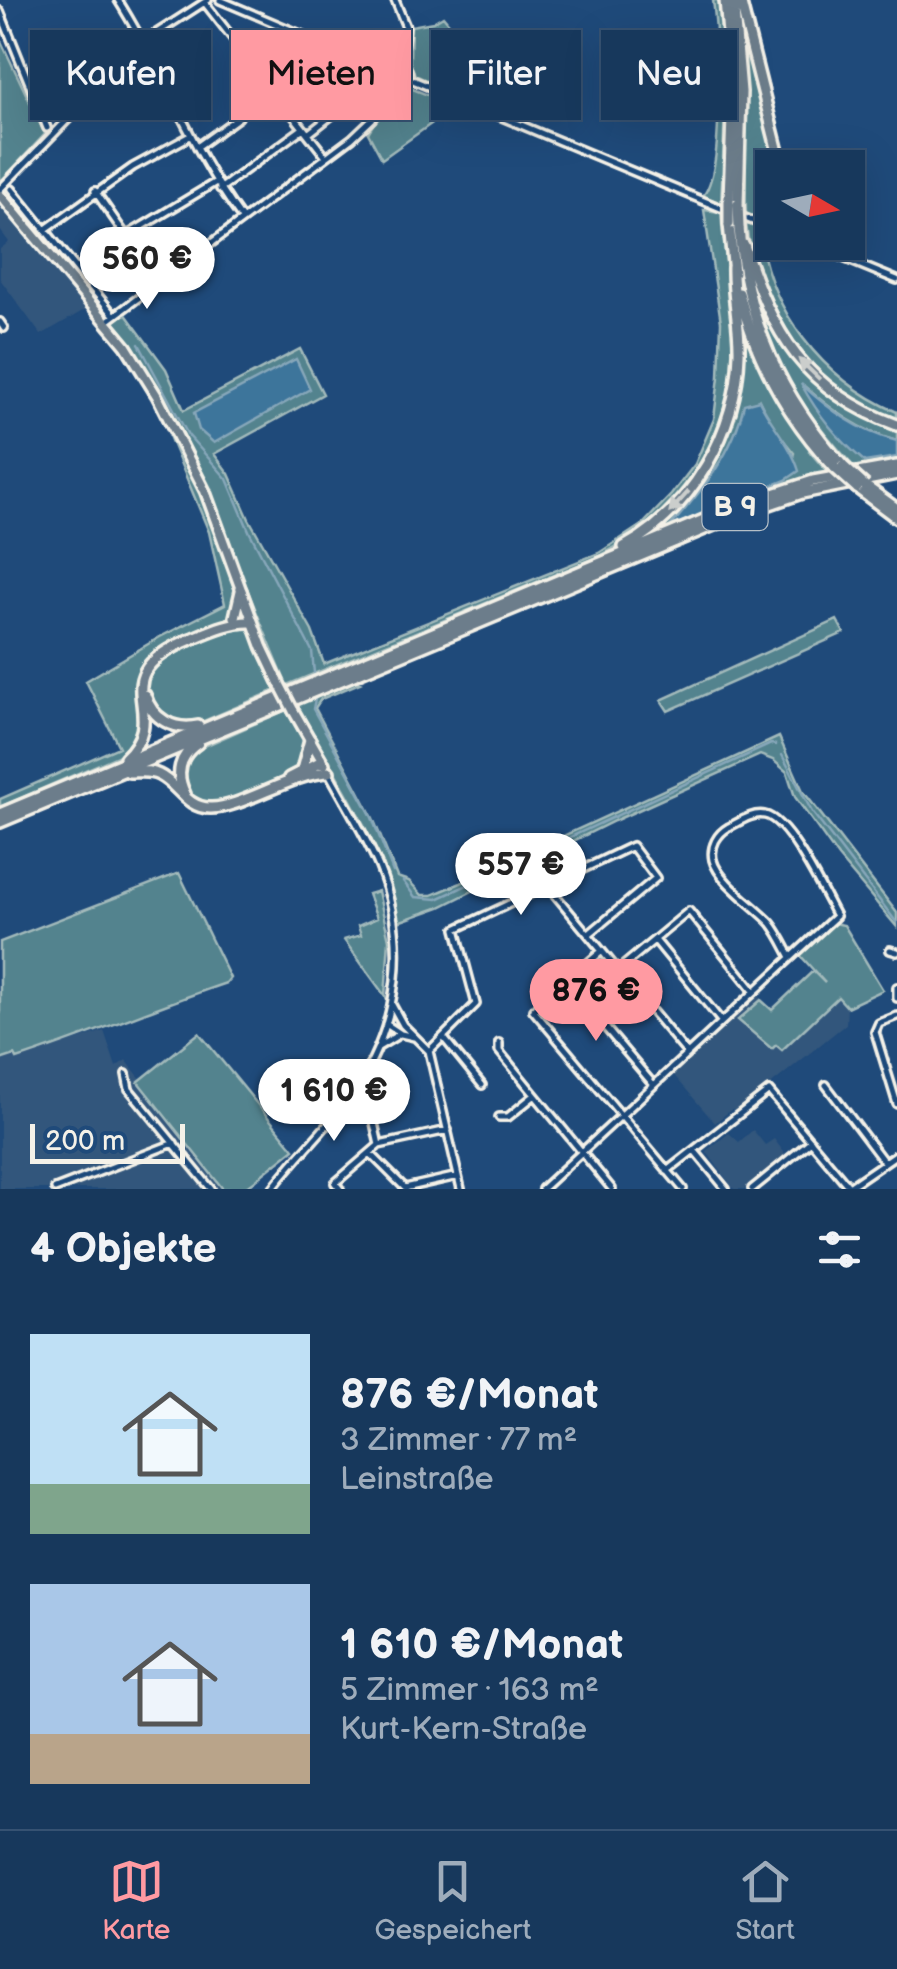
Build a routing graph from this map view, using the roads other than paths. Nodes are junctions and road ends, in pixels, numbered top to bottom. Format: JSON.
{"nodes":[{"id":1,"x":118,"y":0,"type":"edge"},
{"id":2,"x":220,"y":0,"type":"edge"},
{"id":3,"x":396,"y":0,"type":"edge"},
{"id":4,"x":725,"y":0,"type":"edge"},
{"id":5,"x":737,"y":0,"type":"edge"},
{"id":6,"x":206,"y":2,"type":"edge"},
{"id":7,"x":0,"y":11,"type":"edge"},
{"id":8,"x":137,"y":30,"type":"edge"},
{"id":9,"x":161,"y":30,"type":"edge"},
{"id":10,"x":291,"y":30,"type":"edge"},
{"id":11,"x":406,"y":30,"type":"edge"},
{"id":12,"x":411,"y":79,"type":"edge"},
{"id":13,"x":68,"y":120,"type":"edge"},
{"id":14,"x":183,"y":120,"type":"edge"},
{"id":15,"x":234,"y":120,"type":"edge"},
{"id":16,"x":322,"y":120,"type":"edge"},
{"id":17,"x":370,"y":120,"type":"edge"},
{"id":18,"x":48,"y":128,"type":"dead end"},
{"id":19,"x":305,"y":131,"type":"junction"},
{"id":20,"x":191,"y":136,"type":"junction"},
{"id":21,"x":197,"y":148,"type":"junction"},
{"id":22,"x":777,"y":150,"type":"edge"},
{"id":23,"x":326,"y":158,"type":"junction"},
{"id":24,"x":216,"y":182,"type":"junction"},
{"id":25,"x":220,"y":189,"type":"junction"},
{"id":26,"x":0,"y":190,"type":"edge"},
{"id":27,"x":12,"y":190,"type":"dead end"},
{"id":28,"x":95,"y":192,"type":"junction"},
{"id":29,"x":734,"y":201,"type":"junction"},
{"id":30,"x":242,"y":220,"type":"junction"},
{"id":31,"x":755,"y":223,"type":"edge"},
{"id":32,"x":734,"y":226,"type":"junction"},
{"id":33,"x":46,"y":229,"type":"junction"},
{"id":34,"x":126,"y":236,"type":"junction"},
{"id":35,"x":849,"y":260,"type":"edge"},
{"id":36,"x":733,"y":267,"type":"junction"},
{"id":37,"x":897,"y":280,"type":"edge"},
{"id":38,"x":158,"y":282,"type":"junction"},
{"id":39,"x":114,"y":316,"type":"junction"},
{"id":40,"x":106,"y":322,"type":"junction"},
{"id":41,"x":897,"y":425,"type":"edge"},
{"id":42,"x":897,"y":466,"type":"edge"},
{"id":43,"x":839,"y":467,"type":"junction"},
{"id":44,"x":897,"y":474,"type":"edge"},
{"id":45,"x":861,"y":487,"type":"junction"},
{"id":46,"x":897,"y":509,"type":"edge"},
{"id":47,"x":897,"y":518,"type":"edge"},
{"id":48,"x":579,"y":571,"type":"junction"},
{"id":49,"x":242,"y":591,"type":"junction"},
{"id":50,"x":235,"y":617,"type":"junction"},
{"id":51,"x":250,"y":620,"type":"junction"},
{"id":52,"x":217,"y":629,"type":"junction"},
{"id":53,"x":141,"y":683,"type":"junction"},
{"id":54,"x":217,"y":727,"type":"junction"},
{"id":55,"x":310,"y":740,"type":"junction"},
{"id":56,"x":120,"y":768,"type":"junction"},
{"id":57,"x":325,"y":769,"type":"junction"},
{"id":58,"x":302,"y":770,"type":"junction"},
{"id":59,"x":283,"y":782,"type":"junction"},
{"id":60,"x":189,"y":801,"type":"junction"},
{"id":61,"x":0,"y":814,"type":"edge"},
{"id":62,"x":0,"y":822,"type":"edge"},
{"id":63,"x":548,"y":885,"type":"junction"},
{"id":64,"x":589,"y":934,"type":"junction"},
{"id":65,"x":655,"y":940,"type":"junction"},
{"id":66,"x":602,"y":951,"type":"junction"},
{"id":67,"x":790,"y":957,"type":"junction"},
{"id":68,"x":618,"y":970,"type":"junction"},
{"id":69,"x":566,"y":981,"type":"junction"},
{"id":70,"x":897,"y":986,"type":"edge"},
{"id":71,"x":754,"y":991,"type":"junction"},
{"id":72,"x":897,"y":998,"type":"edge"},
{"id":73,"x":391,"y":1004,"type":"junction"},
{"id":74,"x":897,"y":1016,"type":"edge"},
{"id":75,"x":721,"y":1021,"type":"junction"},
{"id":76,"x":386,"y":1024,"type":"junction"},
{"id":77,"x":403,"y":1025,"type":"junction"},
{"id":78,"x":402,"y":1034,"type":"junction"},
{"id":79,"x":414,"y":1037,"type":"junction"},
{"id":80,"x":443,"y":1037,"type":"junction"},
{"id":81,"x":499,"y":1043,"type":"dead end"},
{"id":82,"x":378,"y":1047,"type":"junction"},
{"id":83,"x":429,"y":1051,"type":"junction"},
{"id":84,"x":687,"y":1052,"type":"junction"},
{"id":85,"x":126,"y":1074,"type":"dead end"},
{"id":86,"x":653,"y":1084,"type":"junction"},
{"id":87,"x":482,"y":1085,"type":"dead end"},
{"id":88,"x":826,"y":1085,"type":"dead end"},
{"id":89,"x":534,"y":1096,"type":"junction"},
{"id":90,"x":897,"y":1104,"type":"edge"},
{"id":91,"x":376,"y":1105,"type":"dead end"},
{"id":92,"x":619,"y":1115,"type":"junction"},
{"id":93,"x":499,"y":1116,"type":"dead end"},
{"id":94,"x":448,"y":1130,"type":"junction"},
{"id":95,"x":810,"y":1142,"type":"junction"},
{"id":96,"x":174,"y":1144,"type":"junction"},
{"id":97,"x":379,"y":1145,"type":"junction"},
{"id":98,"x":694,"y":1150,"type":"junction"},
{"id":99,"x":581,"y":1151,"type":"junction"},
{"id":100,"x":370,"y":1153,"type":"junction"},
{"id":101,"x":897,"y":1154,"type":"edge"},
{"id":102,"x":884,"y":1162,"type":"junction"},
{"id":103,"x":667,"y":1171,"type":"junction"},
{"id":104,"x":458,"y":1176,"type":"junction"},
{"id":105,"x":337,"y":1187,"type":"edge"},
{"id":106,"x":847,"y":1188,"type":"edge"},
{"id":107,"x":55,"y":1189,"type":"edge"},
{"id":108,"x":211,"y":1189,"type":"edge"},
{"id":109,"x":272,"y":1189,"type":"edge"},
{"id":110,"x":406,"y":1189,"type":"edge"},
{"id":111,"x":461,"y":1189,"type":"edge"},
{"id":112,"x":542,"y":1189,"type":"edge"},
{"id":113,"x":612,"y":1189,"type":"edge"},
{"id":114,"x":683,"y":1189,"type":"edge"},
{"id":115,"x":726,"y":1189,"type":"edge"},
{"id":116,"x":752,"y":1189,"type":"edge"}],
"edges":[{"from":1,"to":8,"type":"street"},
{"from":2,"to":10,"type":"street"},
{"from":3,"to":11,"type":"street"},
{"from":4,"to":29,"type":"highway"},
{"from":5,"to":22,"type":"highway"},
{"from":5,"to":29,"type":"highway"},
{"from":6,"to":9,"type":"street"},
{"from":6,"to":19,"type":"street"},
{"from":7,"to":18,"type":"street"},
{"from":12,"to":31,"type":"street"},
{"from":13,"to":26,"type":"street"},
{"from":14,"to":20,"type":"street"},
{"from":15,"to":21,"type":"street"},
{"from":16,"to":19,"type":"street"},
{"from":17,"to":23,"type":"street"},
{"from":19,"to":23,"type":"street"},
{"from":19,"to":25,"type":"street"},
{"from":20,"to":21,"type":"street"},
{"from":20,"to":28,"type":"street"},
{"from":21,"to":24,"type":"street"},
{"from":23,"to":30,"type":"street"},
{"from":24,"to":25,"type":"street"},
{"from":24,"to":34,"type":"street"},
{"from":25,"to":30,"type":"street"},
{"from":26,"to":40,"type":"main road"},
{"from":27,"to":33,"type":"street"},
{"from":28,"to":33,"type":"street"},
{"from":28,"to":34,"type":"street"},
{"from":29,"to":32,"type":"highway","bridge":true},
{"from":30,"to":38,"type":"street"},
{"from":32,"to":36,"type":"highway"},
{"from":41,"to":32,"type":"highway","one_way":true},
{"from":32,"to":43,"type":"highway"},
{"from":33,"to":39,"type":"street"},
{"from":34,"to":38,"type":"street"},
{"from":35,"to":37,"type":"street"},
{"from":36,"to":43,"type":"highway"},
{"from":36,"to":48,"type":"highway","one_way":true},
{"from":38,"to":39,"type":"street"},
{"from":39,"to":40,"type":"street"},
{"from":40,"to":49,"type":"main road"},
{"from":42,"to":48,"type":"highway","number":"B 9"},
{"from":43,"to":45,"type":"highway","bridge":true},
{"from":44,"to":54,"type":"highway","number":"B 9"},
{"from":45,"to":46,"type":"highway"},
{"from":45,"to":47,"type":"highway"},
{"from":48,"to":54,"type":"highway","number":"B 9"},
{"from":49,"to":50,"type":"highway"},
{"from":49,"to":51,"type":"main road"},
{"from":50,"to":51,"type":"highway"},
{"from":50,"to":52,"type":"highway"},
{"from":51,"to":52,"type":"highway"},
{"from":51,"to":55,"type":"main road","bridge":true},
{"from":52,"to":53,"type":"highway"},
{"from":53,"to":54,"type":"highway"},
{"from":53,"to":56,"type":"highway"},
{"from":54,"to":56,"type":"highway","number":"B 9"},
{"from":54,"to":60,"type":"highway"},
{"from":55,"to":57,"type":"main road"},
{"from":55,"to":58,"type":"highway"},
{"from":56,"to":60,"type":"highway"},
{"from":56,"to":61,"type":"highway","number":"B 9"},
{"from":56,"to":62,"type":"highway","number":"B 9"},
{"from":57,"to":58,"type":"highway"},
{"from":57,"to":59,"type":"highway"},
{"from":57,"to":73,"type":"street"},
{"from":58,"to":59,"type":"highway"},
{"from":59,"to":60,"type":"highway"},
{"from":63,"to":64,"type":"street"},
{"from":63,"to":64,"type":"street"},
{"from":63,"to":80,"type":"street"},
{"from":64,"to":66,"type":"street"},
{"from":65,"to":68,"type":"street"},
{"from":65,"to":71,"type":"street"},
{"from":65,"to":75,"type":"street"},
{"from":66,"to":68,"type":"street"},
{"from":66,"to":69,"type":"street"},
{"from":67,"to":67,"type":"street"},
{"from":67,"to":71,"type":"street"},
{"from":68,"to":84,"type":"street"},
{"from":69,"to":86,"type":"street"},
{"from":69,"to":92,"type":"street"},
{"from":70,"to":72,"type":"street"},
{"from":71,"to":75,"type":"street"},
{"from":73,"to":76,"type":"street"},
{"from":73,"to":77,"type":"street"},
{"from":74,"to":90,"type":"street"},
{"from":75,"to":84,"type":"street"},
{"from":76,"to":77,"type":"street"},
{"from":76,"to":78,"type":"street"},
{"from":76,"to":82,"type":"street"},
{"from":77,"to":79,"type":"street"},
{"from":78,"to":79,"type":"street"},
{"from":78,"to":82,"type":"street"},
{"from":79,"to":83,"type":"street"},
{"from":80,"to":83,"type":"street"},
{"from":80,"to":87,"type":"street"},
{"from":81,"to":89,"type":"street"},
{"from":82,"to":109,"type":"street"},
{"from":83,"to":94,"type":"street"},
{"from":84,"to":86,"type":"street"},
{"from":85,"to":96,"type":"street"},
{"from":86,"to":92,"type":"street"},
{"from":88,"to":102,"type":"street"},
{"from":89,"to":93,"type":"street"},
{"from":89,"to":99,"type":"street"},
{"from":91,"to":97,"type":"street"},
{"from":92,"to":99,"type":"street"},
{"from":92,"to":103,"type":"street"},
{"from":94,"to":97,"type":"street"},
{"from":94,"to":104,"type":"street"},
{"from":95,"to":98,"type":"street"},
{"from":95,"to":106,"type":"street"},
{"from":95,"to":116,"type":"street"},
{"from":96,"to":107,"type":"street"},
{"from":96,"to":108,"type":"street"},
{"from":97,"to":100,"type":"street"},
{"from":98,"to":103,"type":"street"},
{"from":98,"to":115,"type":"street"},
{"from":99,"to":112,"type":"street"},
{"from":99,"to":113,"type":"street"},
{"from":100,"to":105,"type":"street"},
{"from":100,"to":110,"type":"street"},
{"from":101,"to":102,"type":"street"},
{"from":102,"to":106,"type":"street"},
{"from":103,"to":114,"type":"street"},
{"from":104,"to":110,"type":"street"},
{"from":104,"to":111,"type":"street"}]}
